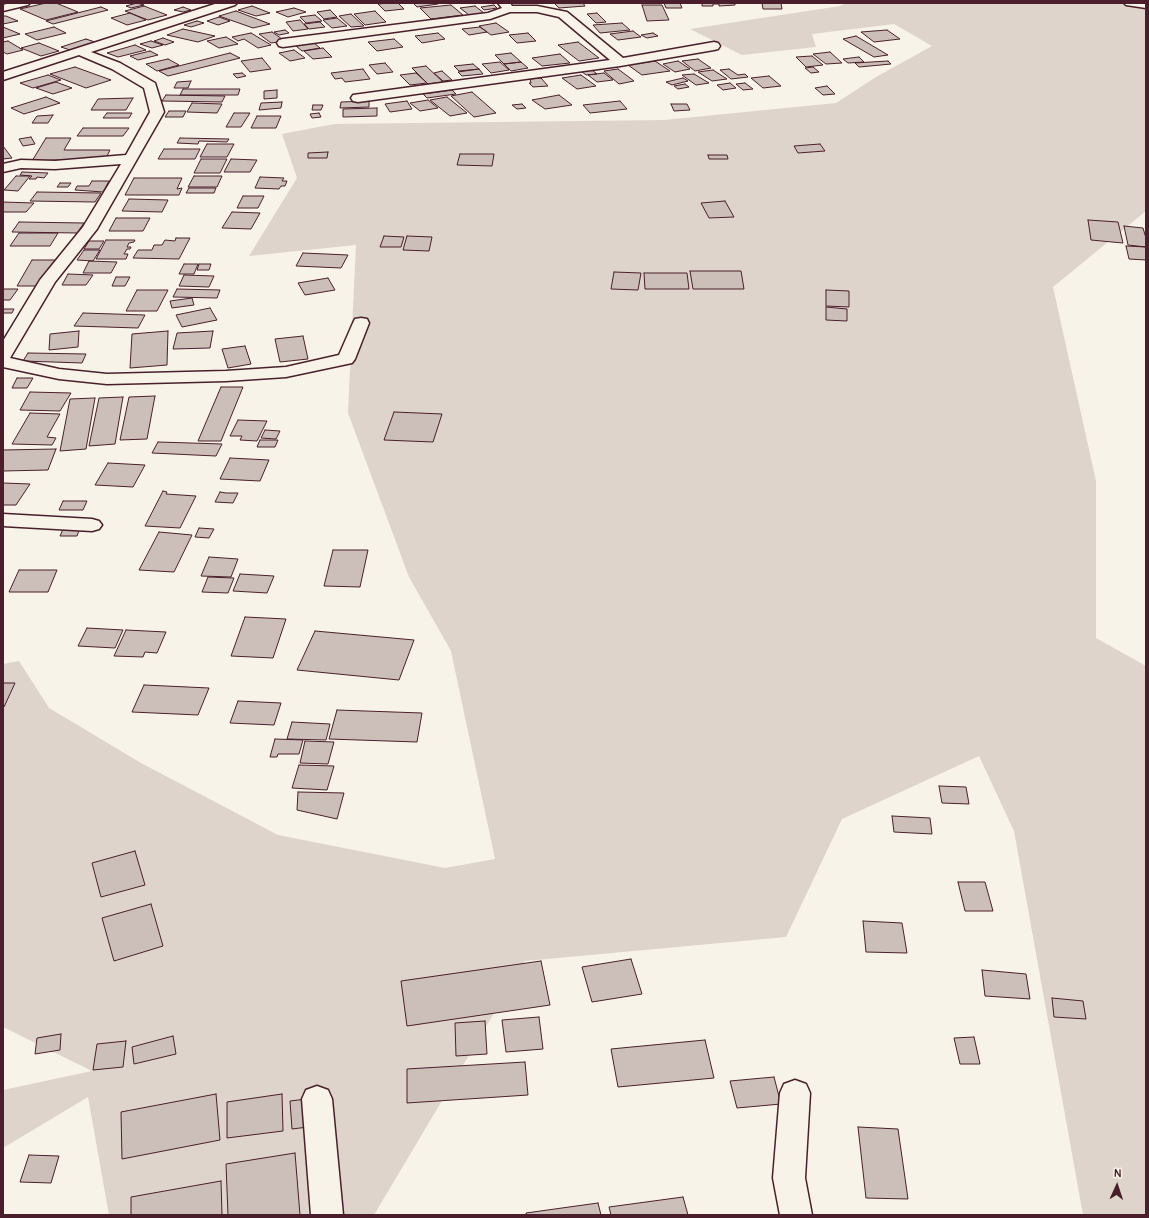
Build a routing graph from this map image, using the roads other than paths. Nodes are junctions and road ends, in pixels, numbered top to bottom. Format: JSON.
{"nodes":[{"id":1,"x":24,"y":3,"type":"edge"},
{"id":2,"x":231,"y":3,"type":"edge"},
{"id":3,"x":1130,"y":3,"type":"edge"},
{"id":4,"x":1146,"y":5,"type":"edge"},
{"id":5,"x":506,"y":6,"type":"edge"},
{"id":6,"x":3,"y":8,"type":"edge"},
{"id":7,"x":283,"y":43,"type":"dead end"},
{"id":8,"x":714,"y":46,"type":"dead end"},
{"id":9,"x":81,"y":52,"type":"junction"},
{"id":10,"x":620,"y":62,"type":"junction"},
{"id":11,"x":3,"y":76,"type":"edge"},
{"id":12,"x":358,"y":98,"type":"dead end"},
{"id":13,"x":131,"y":159,"type":"junction"},
{"id":14,"x":3,"y":168,"type":"edge"},
{"id":15,"x":362,"y":323,"type":"dead end"},
{"id":16,"x":3,"y":356,"type":"edge"},
{"id":17,"x":3,"y":362,"type":"edge"},
{"id":18,"x":3,"y":520,"type":"edge"},
{"id":19,"x":92,"y":525,"type":"dead end"},
{"id":20,"x":795,"y":1093,"type":"dead end"},
{"id":21,"x":317,"y":1099,"type":"dead end"},
{"id":22,"x":327,"y":1215,"type":"edge"},
{"id":23,"x":796,"y":1215,"type":"edge"}],
"edges":[{"from":1,"to":6,"type":"street"},
{"from":2,"to":9,"type":"street"},
{"from":3,"to":4,"type":"street"},
{"from":5,"to":7,"type":"street"},
{"from":5,"to":10,"type":"street"},
{"from":8,"to":10,"type":"street"},
{"from":9,"to":11,"type":"street"},
{"from":9,"to":13,"type":"street"},
{"from":10,"to":12,"type":"street"},
{"from":13,"to":14,"type":"street"},
{"from":13,"to":16,"type":"street"},
{"from":15,"to":17,"type":"street"},
{"from":18,"to":19,"type":"street"},
{"from":20,"to":23,"type":"street"},
{"from":21,"to":22,"type":"street"}]}
